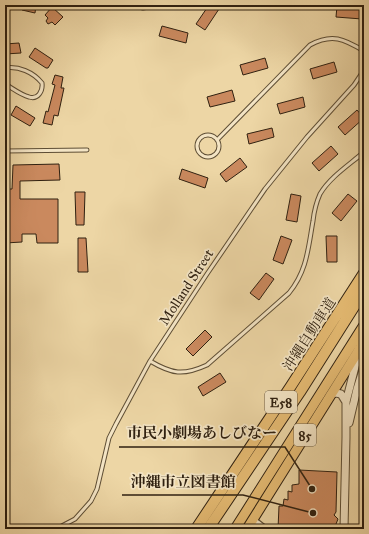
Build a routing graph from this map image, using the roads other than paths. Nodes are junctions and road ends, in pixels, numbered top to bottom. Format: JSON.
{"nodes":[{"id":1,"x":133,"y":5,"type":"edge"},
{"id":2,"x":159,"y":5,"type":"edge"},
{"id":3,"x":364,"y":51,"type":"edge"},
{"id":4,"x":5,"y":68,"type":"edge"},
{"id":5,"x":364,"y":70,"type":"edge"},
{"id":6,"x":5,"y":84,"type":"edge"},
{"id":7,"x":217,"y":140,"type":"junction"},
{"id":8,"x":87,"y":150,"type":"dead end"},
{"id":9,"x":5,"y":151,"type":"edge"},
{"id":10,"x":364,"y":152,"type":"edge"},
{"id":11,"x":364,"y":273,"type":"edge"},
{"id":12,"x":364,"y":291,"type":"edge"},
{"id":13,"x":364,"y":326,"type":"edge"},
{"id":14,"x":362,"y":343,"type":"edge"},
{"id":15,"x":150,"y":361,"type":"junction"},
{"id":16,"x":364,"y":367,"type":"edge"},
{"id":17,"x":337,"y":369,"type":"junction"},
{"id":18,"x":330,"y":396,"type":"junction"},
{"id":19,"x":346,"y":402,"type":"junction"},
{"id":20,"x":346,"y":437,"type":"junction"},
{"id":21,"x":244,"y":515,"type":"junction"},
{"id":22,"x":254,"y":520,"type":"junction"},
{"id":23,"x":56,"y":529,"type":"edge"},
{"id":24,"x":196,"y":529,"type":"edge"},
{"id":25,"x":208,"y":529,"type":"edge"},
{"id":26,"x":235,"y":529,"type":"edge"},
{"id":27,"x":247,"y":529,"type":"edge"},
{"id":28,"x":265,"y":529,"type":"edge"},
{"id":29,"x":344,"y":529,"type":"edge"}],
"edges":[{"from":1,"to":2,"type":"lane"},
{"from":3,"to":7,"type":"lane"},
{"from":4,"to":6,"type":"lane"},
{"from":5,"to":15,"type":"lane","name":"Molland Street"},
{"from":7,"to":7,"type":"lane"},
{"from":8,"to":9,"type":"lane"},
{"from":10,"to":15,"type":"lane"},
{"from":11,"to":24,"type":"highway","name":"沖縄自動車道","number":"E58"},
{"from":12,"to":25,"type":"highway","name":"沖縄自動車道","number":"E58"},
{"from":13,"to":14,"type":"street"},
{"from":13,"to":17,"type":"main road","number":"85"},
{"from":14,"to":17,"type":"street"},
{"from":14,"to":18,"type":"main road","number":"85"},
{"from":14,"to":19,"type":"street"},
{"from":15,"to":23,"type":"lane","name":"Molland Street"},
{"from":16,"to":20,"type":"street"},
{"from":17,"to":21,"type":"main road","number":"85"},
{"from":18,"to":19,"type":"street"},
{"from":18,"to":22,"type":"main road","number":"85"},
{"from":19,"to":20,"type":"street"},
{"from":20,"to":29,"type":"street"},
{"from":21,"to":22,"type":"street"},
{"from":21,"to":26,"type":"main road","number":"85"},
{"from":22,"to":27,"type":"main road","number":"85"},
{"from":22,"to":28,"type":"street"}]}
